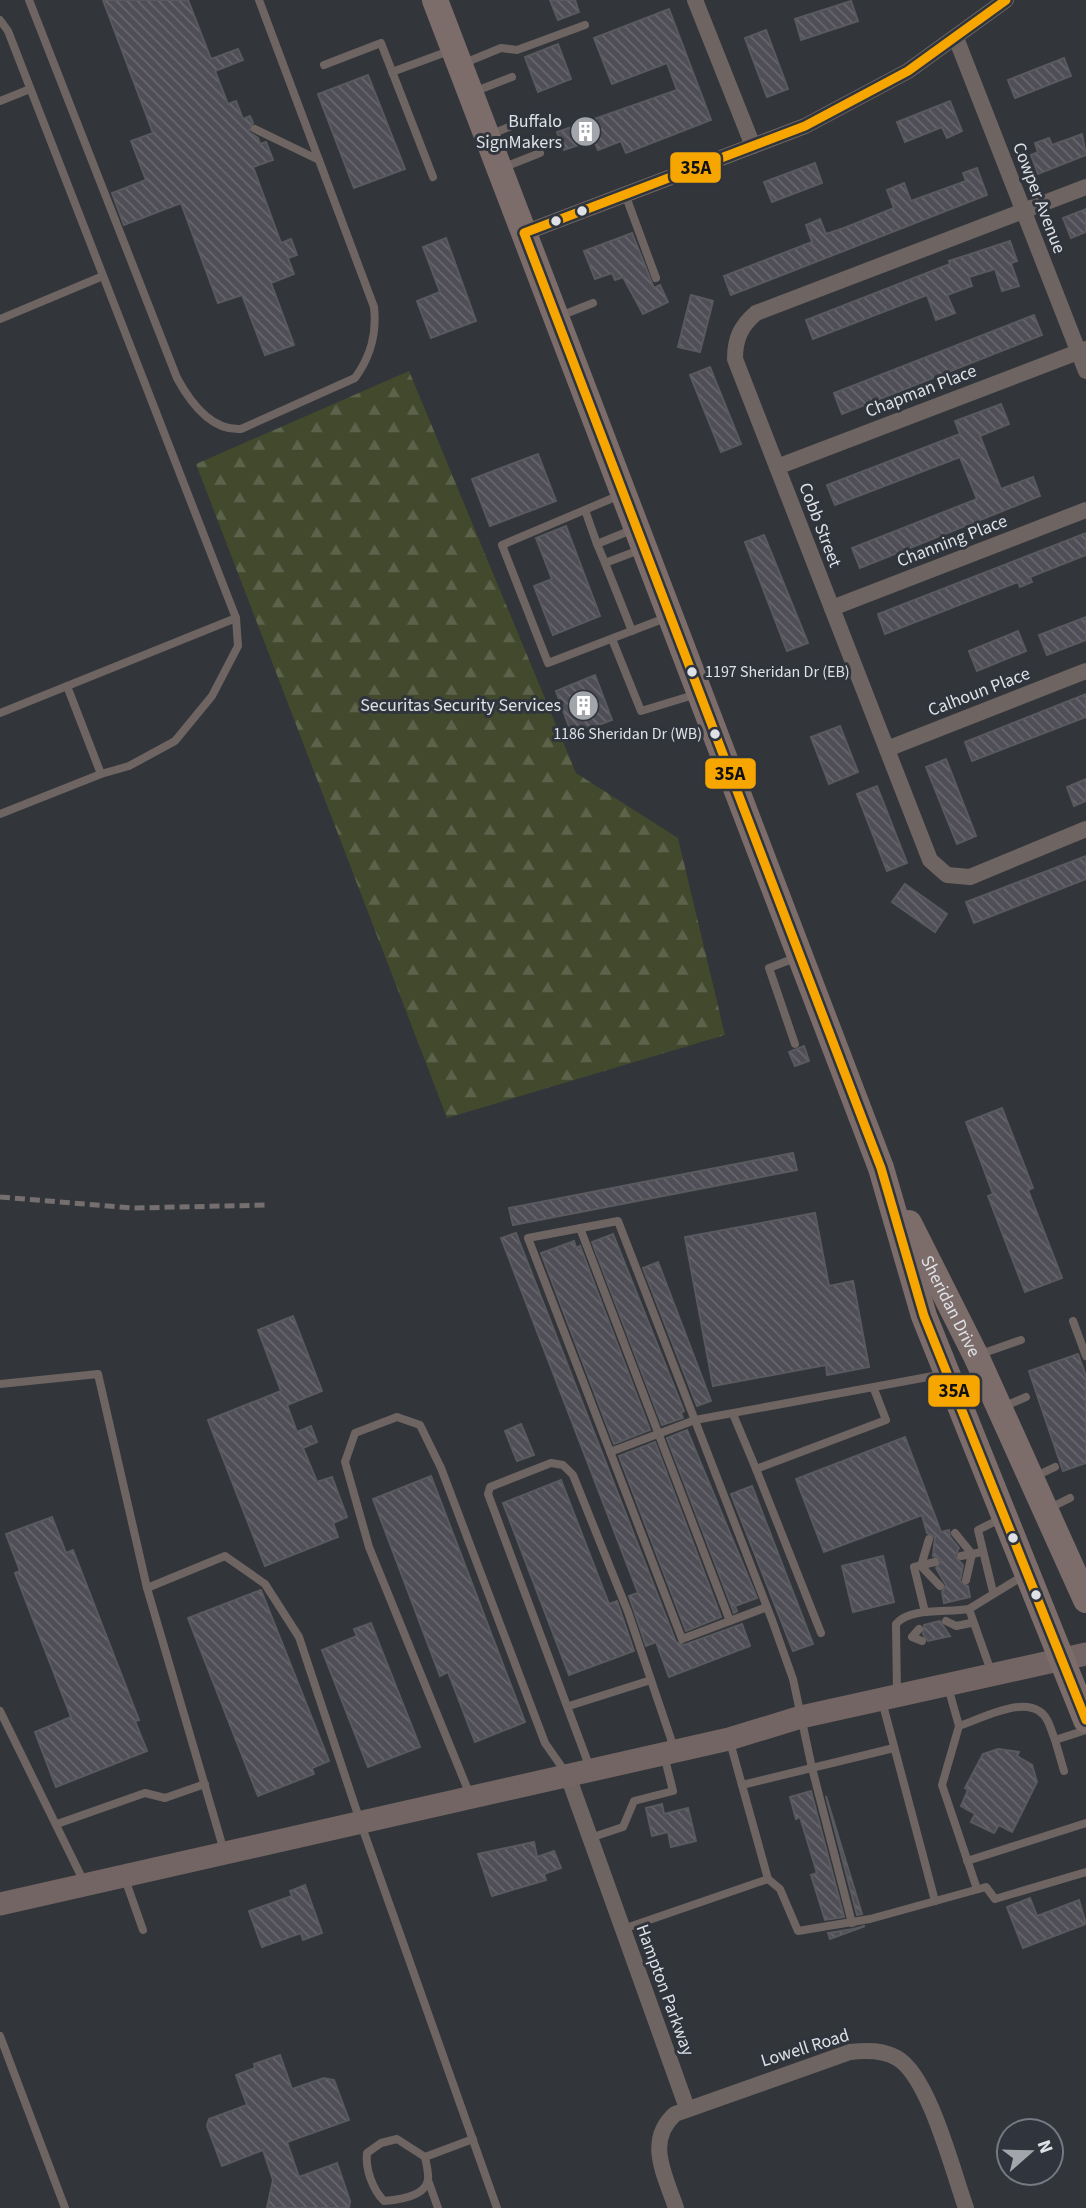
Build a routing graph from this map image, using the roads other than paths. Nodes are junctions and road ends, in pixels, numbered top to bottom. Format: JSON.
{"nodes":[{"id":1,"x":29,"y":0,"type":"edge"},
{"id":2,"x":259,"y":0,"type":"edge"},
{"id":3,"x":435,"y":0,"type":"edge"},
{"id":4,"x":695,"y":0,"type":"edge"},
{"id":5,"x":1006,"y":0,"type":"edge"},
{"id":6,"x":0,"y":20,"type":"edge"},
{"id":7,"x":584,"y":24,"type":"dead end"},
{"id":8,"x":956,"y":38,"type":"junction"},
{"id":9,"x":456,"y":57,"type":"junction"},
{"id":10,"x":324,"y":65,"type":"dead end"},
{"id":11,"x":393,"y":72,"type":"junction"},
{"id":12,"x":512,"y":77,"type":"dead end"},
{"id":13,"x":30,"y":89,"type":"junction"},
{"id":14,"x":470,"y":93,"type":"junction"},
{"id":15,"x":0,"y":101,"type":"edge"},
{"id":16,"x":528,"y":119,"type":"dead end"},
{"id":17,"x":255,"y":129,"type":"dead end"},
{"id":18,"x":486,"y":136,"type":"junction"},
{"id":19,"x":753,"y":146,"type":"junction"},
{"id":20,"x":540,"y":153,"type":"dead end"},
{"id":21,"x":319,"y":160,"type":"junction"},
{"id":22,"x":499,"y":170,"type":"junction"},
{"id":23,"x":433,"y":177,"type":"dead end"},
{"id":24,"x":1086,"y":187,"type":"edge"},
{"id":25,"x":625,"y":194,"type":"junction"},
{"id":26,"x":1024,"y":212,"type":"junction"},
{"id":27,"x":524,"y":233,"type":"junction"},
{"id":28,"x":103,"y":276,"type":"junction"},
{"id":29,"x":656,"y":278,"type":"dead end"},
{"id":30,"x":593,"y":303,"type":"dead end"},
{"id":31,"x":556,"y":317,"type":"junction"},
{"id":32,"x":0,"y":319,"type":"edge"},
{"id":33,"x":1082,"y":350,"type":"edge"},
{"id":34,"x":1086,"y":371,"type":"edge"},
{"id":35,"x":777,"y":467,"type":"junction"},
{"id":36,"x":624,"y":494,"type":"junction"},
{"id":37,"x":585,"y":510,"type":"junction"},
{"id":38,"x":1086,"y":510,"type":"edge"},
{"id":39,"x":641,"y":538,"type":"junction"},
{"id":40,"x":597,"y":544,"type":"junction"},
{"id":41,"x":606,"y":563,"type":"junction"},
{"id":42,"x":832,"y":608,"type":"junction"},
{"id":43,"x":670,"y":616,"type":"junction"},
{"id":44,"x":236,"y":618,"type":"junction"},
{"id":45,"x":632,"y":631,"type":"junction"},
{"id":46,"x":612,"y":639,"type":"junction"},
{"id":47,"x":1086,"y":671,"type":"edge"},
{"id":48,"x":67,"y":686,"type":"junction"},
{"id":49,"x":700,"y":693,"type":"junction"},
{"id":50,"x":0,"y":713,"type":"edge"},
{"id":51,"x":887,"y":749,"type":"junction"},
{"id":52,"x":102,"y":774,"type":"junction"},
{"id":53,"x":0,"y":814,"type":"edge"},
{"id":54,"x":1086,"y":829,"type":"edge"},
{"id":55,"x":800,"y":956,"type":"junction"},
{"id":56,"x":795,"y":1044,"type":"dead end"},
{"id":57,"x":881,"y":1168,"type":"junction"},
{"id":58,"x":580,"y":1228,"type":"junction"},
{"id":59,"x":1073,"y":1321,"type":"dead end"},
{"id":60,"x":1021,"y":1340,"type":"dead end"},
{"id":61,"x":976,"y":1356,"type":"junction"},
{"id":62,"x":1086,"y":1356,"type":"edge"},
{"id":63,"x":947,"y":1373,"type":"junction"},
{"id":64,"x":0,"y":1384,"type":"edge"},
{"id":65,"x":874,"y":1389,"type":"junction"},
{"id":66,"x":1026,"y":1397,"type":"dead end"},
{"id":67,"x":1000,"y":1409,"type":"junction"},
{"id":68,"x":733,"y":1414,"type":"junction"},
{"id":69,"x":695,"y":1420,"type":"junction"},
{"id":70,"x":658,"y":1434,"type":"junction"},
{"id":71,"x":610,"y":1452,"type":"junction"},
{"id":72,"x":1055,"y":1467,"type":"dead end"},
{"id":73,"x":756,"y":1469,"type":"junction"},
{"id":74,"x":1031,"y":1478,"type":"junction"},
{"id":75,"x":1070,"y":1497,"type":"dead end"},
{"id":76,"x":1045,"y":1510,"type":"junction"},
{"id":77,"x":1005,"y":1516,"type":"junction"},
{"id":78,"x":955,"y":1533,"type":"dead end"},
{"id":79,"x":929,"y":1539,"type":"dead end"},
{"id":80,"x":982,"y":1552,"type":"junction"},
{"id":81,"x":972,"y":1554,"type":"junction"},
{"id":82,"x":961,"y":1556,"type":"dead end"},
{"id":83,"x":935,"y":1562,"type":"dead end"},
{"id":84,"x":921,"y":1566,"type":"junction"},
{"id":85,"x":1028,"y":1574,"type":"junction"},
{"id":86,"x":966,"y":1580,"type":"dead end"},
{"id":87,"x":940,"y":1586,"type":"dead end"},
{"id":88,"x":147,"y":1588,"type":"junction"},
{"id":89,"x":993,"y":1592,"type":"junction"},
{"id":90,"x":1086,"y":1600,"type":"edge"},
{"id":91,"x":766,"y":1607,"type":"junction"},
{"id":92,"x":968,"y":1609,"type":"junction"},
{"id":93,"x":925,"y":1612,"type":"junction"},
{"id":94,"x":730,"y":1621,"type":"junction"},
{"id":95,"x":946,"y":1621,"type":"dead end"},
{"id":96,"x":971,"y":1623,"type":"junction"},
{"id":97,"x":956,"y":1626,"type":"junction"},
{"id":98,"x":919,"y":1629,"type":"dead end"},
{"id":99,"x":821,"y":1633,"type":"dead end"},
{"id":100,"x":949,"y":1634,"type":"dead end"},
{"id":101,"x":912,"y":1637,"type":"junction"},
{"id":102,"x":922,"y":1641,"type":"dead end"},
{"id":103,"x":895,"y":1642,"type":"junction"},
{"id":104,"x":1075,"y":1656,"type":"edge"},
{"id":105,"x":992,"y":1674,"type":"junction"},
{"id":106,"x":651,"y":1680,"type":"junction"},
{"id":107,"x":947,"y":1684,"type":"junction"},
{"id":108,"x":889,"y":1696,"type":"junction"},
{"id":109,"x":569,"y":1706,"type":"junction"},
{"id":110,"x":0,"y":1711,"type":"edge"},
{"id":111,"x":801,"y":1717,"type":"junction"},
{"id":112,"x":1086,"y":1720,"type":"edge"},
{"id":113,"x":959,"y":1726,"type":"junction"},
{"id":114,"x":1086,"y":1730,"type":"edge"},
{"id":115,"x":730,"y":1739,"type":"junction"},
{"id":116,"x":1055,"y":1740,"type":"junction"},
{"id":117,"x":894,"y":1748,"type":"junction"},
{"id":118,"x":670,"y":1752,"type":"junction"},
{"id":119,"x":812,"y":1768,"type":"junction"},
{"id":120,"x":591,"y":1770,"type":"junction"},
{"id":121,"x":1064,"y":1771,"type":"dead end"},
{"id":122,"x":568,"y":1776,"type":"junction"},
{"id":123,"x":205,"y":1784,"type":"junction"},
{"id":124,"x":742,"y":1785,"type":"junction"},
{"id":125,"x":471,"y":1798,"type":"junction"},
{"id":126,"x":1086,"y":1823,"type":"edge"},
{"id":127,"x":57,"y":1824,"type":"junction"},
{"id":128,"x":361,"y":1824,"type":"junction"},
{"id":129,"x":590,"y":1838,"type":"junction"},
{"id":130,"x":225,"y":1854,"type":"junction"},
{"id":131,"x":967,"y":1861,"type":"junction"},
{"id":132,"x":1085,"y":1875,"type":"edge"},
{"id":133,"x":124,"y":1877,"type":"junction"},
{"id":134,"x":768,"y":1879,"type":"junction"},
{"id":135,"x":85,"y":1885,"type":"junction"},
{"id":136,"x":977,"y":1889,"type":"junction"},
{"id":137,"x":935,"y":1901,"type":"junction"},
{"id":138,"x":0,"y":1904,"type":"edge"},
{"id":139,"x":852,"y":1923,"type":"junction"},
{"id":140,"x":623,"y":1929,"type":"junction"},
{"id":141,"x":143,"y":1930,"type":"dead end"},
{"id":142,"x":0,"y":2036,"type":"edge"},
{"id":143,"x":687,"y":2108,"type":"junction"},
{"id":144,"x":472,"y":2139,"type":"junction"},
{"id":145,"x":425,"y":2157,"type":"junction"},
{"id":146,"x":428,"y":2180,"type":"junction"},
{"id":147,"x":65,"y":2208,"type":"edge"},
{"id":148,"x":438,"y":2208,"type":"edge"},
{"id":149,"x":497,"y":2208,"type":"edge"},
{"id":150,"x":676,"y":2208,"type":"edge"},
{"id":151,"x":965,"y":2208,"type":"edge"}],
"edges":[{"from":1,"to":21,"type":"lane"},
{"from":2,"to":21,"type":"lane"},
{"from":3,"to":9,"type":"main road","name":"Sheridan Drive"},
{"from":4,"to":19,"type":"street"},
{"from":5,"to":8,"type":"street"},
{"from":6,"to":13,"type":"lane"},
{"from":7,"to":9,"type":"lane"},
{"from":8,"to":19,"type":"street"},
{"from":8,"to":26,"type":"street","name":"Cowper Avenue"},
{"from":9,"to":11,"type":"lane"},
{"from":9,"to":14,"type":"main road","name":"Sheridan Drive"},
{"from":10,"to":11,"type":"lane"},
{"from":11,"to":23,"type":"lane"},
{"from":12,"to":14,"type":"lane"},
{"from":13,"to":15,"type":"lane"},
{"from":13,"to":28,"type":"lane"},
{"from":14,"to":18,"type":"main road","name":"Sheridan Drive"},
{"from":16,"to":18,"type":"lane"},
{"from":17,"to":21,"type":"lane"},
{"from":18,"to":22,"type":"main road","name":"Sheridan Drive"},
{"from":19,"to":25,"type":"street"},
{"from":20,"to":22,"type":"lane"},
{"from":22,"to":27,"type":"main road","name":"Sheridan Drive"},
{"from":24,"to":26,"type":"street"},
{"from":25,"to":27,"type":"street"},
{"from":25,"to":29,"type":"lane"},
{"from":26,"to":33,"type":"street","name":"Cowper Avenue"},
{"from":26,"to":35,"type":"street","name":"Cobb Street"},
{"from":27,"to":31,"type":"main road","name":"Sheridan Drive"},
{"from":28,"to":32,"type":"lane"},
{"from":28,"to":44,"type":"lane"},
{"from":30,"to":31,"type":"lane"},
{"from":31,"to":36,"type":"main road","name":"Sheridan Drive"},
{"from":33,"to":34,"type":"street","name":"Cowper Avenue"},
{"from":33,"to":35,"type":"street","name":"Chapman Place"},
{"from":35,"to":42,"type":"street","name":"Cobb Street"},
{"from":36,"to":37,"type":"lane"},
{"from":36,"to":39,"type":"main road","name":"Sheridan Drive"},
{"from":37,"to":40,"type":"lane"},
{"from":37,"to":46,"type":"lane"},
{"from":38,"to":42,"type":"street","name":"Channing Place"},
{"from":39,"to":40,"type":"lane"},
{"from":39,"to":41,"type":"lane"},
{"from":39,"to":43,"type":"main road","name":"Sheridan Drive"},
{"from":40,"to":41,"type":"lane"},
{"from":41,"to":45,"type":"lane"},
{"from":42,"to":51,"type":"street","name":"Cobb Street"},
{"from":43,"to":45,"type":"lane"},
{"from":43,"to":49,"type":"main road","name":"Sheridan Drive"},
{"from":44,"to":48,"type":"lane"},
{"from":44,"to":52,"type":"lane"},
{"from":45,"to":46,"type":"lane"},
{"from":46,"to":49,"type":"lane"},
{"from":47,"to":51,"type":"street","name":"Calhoun Place"},
{"from":48,"to":50,"type":"lane"},
{"from":48,"to":52,"type":"lane"},
{"from":49,"to":55,"type":"main road","name":"Sheridan Drive"},
{"from":51,"to":54,"type":"street","name":"Cobb Street"},
{"from":52,"to":53,"type":"lane"},
{"from":55,"to":56,"type":"lane"},
{"from":55,"to":57,"type":"main road","name":"Sheridan Drive"},
{"from":57,"to":61,"type":"main road","name":"Sheridan Drive"},
{"from":57,"to":63,"type":"main road","name":"Sheridan Drive"},
{"from":58,"to":69,"type":"lane"},
{"from":58,"to":70,"type":"lane"},
{"from":58,"to":71,"type":"lane"},
{"from":59,"to":62,"type":"lane"},
{"from":60,"to":61,"type":"lane"},
{"from":61,"to":67,"type":"main road","name":"Sheridan Drive"},
{"from":63,"to":65,"type":"lane"},
{"from":63,"to":77,"type":"main road","name":"Sheridan Drive"},
{"from":64,"to":88,"type":"lane"},
{"from":65,"to":68,"type":"lane"},
{"from":65,"to":73,"type":"lane"},
{"from":66,"to":67,"type":"lane"},
{"from":67,"to":74,"type":"main road","name":"Sheridan Drive"},
{"from":68,"to":69,"type":"lane"},
{"from":68,"to":73,"type":"lane"},
{"from":69,"to":70,"type":"lane"},
{"from":69,"to":91,"type":"lane"},
{"from":70,"to":71,"type":"lane"},
{"from":70,"to":94,"type":"lane"},
{"from":71,"to":94,"type":"lane"},
{"from":72,"to":74,"type":"lane"},
{"from":73,"to":99,"type":"lane"},
{"from":74,"to":76,"type":"main road","name":"Sheridan Drive"},
{"from":75,"to":76,"type":"lane"},
{"from":76,"to":90,"type":"main road","name":"Sheridan Drive"},
{"from":77,"to":80,"type":"lane"},
{"from":77,"to":85,"type":"main road","name":"Sheridan Drive"},
{"from":78,"to":81,"type":"lane"},
{"from":79,"to":84,"type":"lane"},
{"from":80,"to":81,"type":"lane"},
{"from":80,"to":89,"type":"lane"},
{"from":81,"to":82,"type":"lane"},
{"from":81,"to":86,"type":"lane"},
{"from":83,"to":84,"type":"lane"},
{"from":84,"to":87,"type":"lane"},
{"from":84,"to":93,"type":"lane"},
{"from":85,"to":89,"type":"lane"},
{"from":85,"to":104,"type":"main road","name":"Sheridan Drive"},
{"from":88,"to":123,"type":"lane"},
{"from":88,"to":128,"type":"lane"},
{"from":89,"to":92,"type":"lane"},
{"from":91,"to":94,"type":"lane"},
{"from":91,"to":111,"type":"lane"},
{"from":92,"to":93,"type":"lane"},
{"from":92,"to":96,"type":"lane"},
{"from":93,"to":103,"type":"lane"},
{"from":95,"to":97,"type":"lane"},
{"from":96,"to":97,"type":"lane"},
{"from":96,"to":105,"type":"lane"},
{"from":97,"to":100,"type":"lane"},
{"from":98,"to":101,"type":"lane"},
{"from":101,"to":102,"type":"lane"},
{"from":101,"to":103,"type":"lane"},
{"from":103,"to":108,"type":"lane"},
{"from":104,"to":105,"type":"main road"},
{"from":104,"to":112,"type":"main road","name":"Sheridan Drive"},
{"from":105,"to":107,"type":"main road"},
{"from":106,"to":109,"type":"lane"},
{"from":106,"to":109,"type":"lane"},
{"from":106,"to":118,"type":"lane"},
{"from":107,"to":108,"type":"main road"},
{"from":107,"to":113,"type":"lane"},
{"from":108,"to":111,"type":"main road"},
{"from":108,"to":117,"type":"lane"},
{"from":109,"to":120,"type":"lane"},
{"from":110,"to":127,"type":"lane"},
{"from":111,"to":115,"type":"main road"},
{"from":111,"to":119,"type":"lane"},
{"from":113,"to":116,"type":"lane"},
{"from":113,"to":131,"type":"lane"},
{"from":114,"to":116,"type":"lane"},
{"from":115,"to":118,"type":"main road"},
{"from":115,"to":124,"type":"lane"},
{"from":116,"to":121,"type":"lane"},
{"from":117,"to":119,"type":"lane"},
{"from":117,"to":137,"type":"lane"},
{"from":118,"to":120,"type":"main road"},
{"from":118,"to":129,"type":"lane"},
{"from":119,"to":124,"type":"lane"},
{"from":119,"to":139,"type":"lane"},
{"from":120,"to":122,"type":"main road"},
{"from":122,"to":125,"type":"main road"},
{"from":122,"to":125,"type":"lane"},
{"from":122,"to":129,"type":"street","name":"Hampton Parkway"},
{"from":123,"to":127,"type":"lane"},
{"from":123,"to":130,"type":"lane"},
{"from":124,"to":134,"type":"lane"},
{"from":125,"to":128,"type":"main road"},
{"from":126,"to":131,"type":"lane"},
{"from":127,"to":135,"type":"lane"},
{"from":128,"to":130,"type":"main road"},
{"from":128,"to":144,"type":"lane"},
{"from":129,"to":140,"type":"street","name":"Hampton Parkway"},
{"from":130,"to":133,"type":"main road"},
{"from":131,"to":136,"type":"lane"},
{"from":132,"to":136,"type":"lane"},
{"from":133,"to":135,"type":"main road"},
{"from":133,"to":141,"type":"lane"},
{"from":134,"to":139,"type":"lane"},
{"from":134,"to":140,"type":"lane"},
{"from":135,"to":138,"type":"main road"},
{"from":136,"to":137,"type":"lane"},
{"from":137,"to":139,"type":"lane"},
{"from":140,"to":143,"type":"street","name":"Hampton Parkway"},
{"from":142,"to":147,"type":"lane"},
{"from":143,"to":150,"type":"street"},
{"from":143,"to":151,"type":"street","name":"Lowell Road"},
{"from":144,"to":145,"type":"lane"},
{"from":144,"to":149,"type":"lane"},
{"from":145,"to":146,"type":"lane"},
{"from":145,"to":146,"type":"lane"},
{"from":146,"to":148,"type":"lane"}]}
